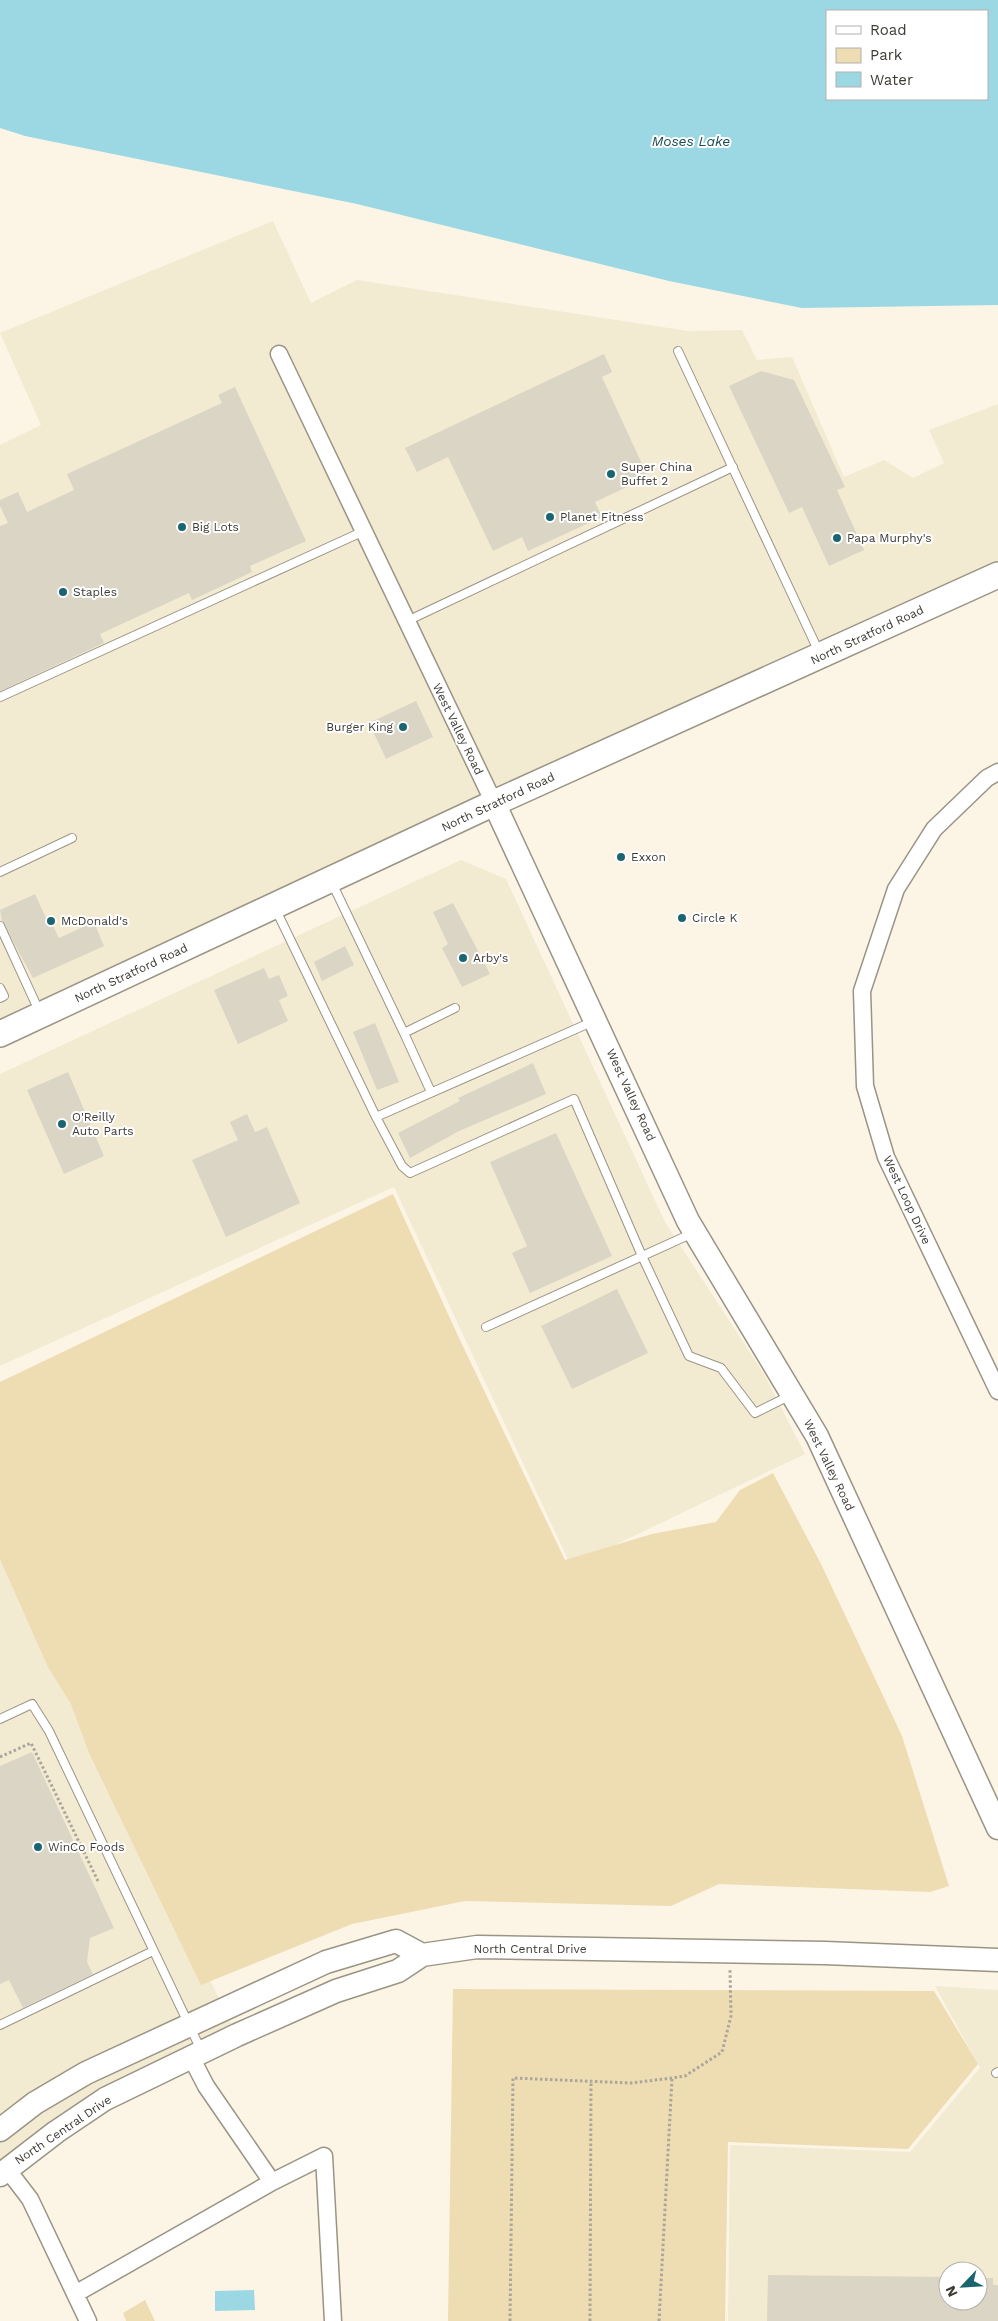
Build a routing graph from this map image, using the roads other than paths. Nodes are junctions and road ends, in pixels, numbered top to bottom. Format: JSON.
{"nodes":[{"id":1,"x":678,"y":352,"type":"dead end"},
{"id":2,"x":278,"y":354,"type":"dead end"},
{"id":3,"x":733,"y":467,"type":"junction"},
{"id":4,"x":364,"y":531,"type":"junction"},
{"id":5,"x":997,"y":579,"type":"edge"},
{"id":6,"x":406,"y":621,"type":"junction"},
{"id":7,"x":821,"y":656,"type":"junction"},
{"id":8,"x":0,"y":697,"type":"edge"},
{"id":9,"x":998,"y":772,"type":"edge"},
{"id":10,"x":494,"y":804,"type":"junction"},
{"id":11,"x":72,"y":838,"type":"dead end"},
{"id":12,"x":0,"y":872,"type":"edge"},
{"id":13,"x":330,"y":880,"type":"junction"},
{"id":14,"x":274,"y":906,"type":"junction"},
{"id":15,"x":0,"y":926,"type":"edge"},
{"id":16,"x":0,"y":988,"type":"edge"},
{"id":17,"x":0,"y":998,"type":"edge"},
{"id":18,"x":455,"y":1008,"type":"dead end"},
{"id":19,"x":41,"y":1015,"type":"junction"},
{"id":20,"x":596,"y":1020,"type":"junction"},
{"id":21,"x":404,"y":1033,"type":"junction"},
{"id":22,"x":0,"y":1034,"type":"edge"},
{"id":23,"x":430,"y":1092,"type":"junction"},
{"id":24,"x":376,"y":1117,"type":"junction"},
{"id":25,"x":695,"y":1232,"type":"junction"},
{"id":26,"x":642,"y":1256,"type":"junction"},
{"id":27,"x":486,"y":1326,"type":"dead end"},
{"id":28,"x":998,"y":1391,"type":"edge"},
{"id":29,"x":792,"y":1395,"type":"junction"},
{"id":30,"x":0,"y":1719,"type":"edge"},
{"id":31,"x":998,"y":1828,"type":"edge"},
{"id":32,"x":153,"y":1951,"type":"junction"},
{"id":33,"x":422,"y":1954,"type":"junction"},
{"id":34,"x":998,"y":1960,"type":"edge"},
{"id":35,"x":0,"y":2025,"type":"edge"},
{"id":36,"x":188,"y":2026,"type":"junction"},
{"id":37,"x":196,"y":2054,"type":"junction"},
{"id":38,"x":0,"y":2130,"type":"edge"},
{"id":39,"x":3,"y":2172,"type":"edge"},
{"id":40,"x":272,"y":2182,"type":"junction"},
{"id":41,"x":75,"y":2294,"type":"junction"},
{"id":42,"x":88,"y":2321,"type":"edge"},
{"id":43,"x":333,"y":2321,"type":"edge"}],
"edges":[{"from":1,"to":3,"type":"lane"},
{"from":2,"to":4,"type":"street","name":"West Valley Road"},
{"from":3,"to":6,"type":"lane"},
{"from":3,"to":7,"type":"lane"},
{"from":4,"to":6,"type":"street","name":"West Valley Road"},
{"from":4,"to":8,"type":"lane"},
{"from":5,"to":7,"type":"main road","name":"North Stratford Road"},
{"from":6,"to":10,"type":"street","name":"West Valley Road"},
{"from":7,"to":10,"type":"main road","name":"North Stratford Road"},
{"from":9,"to":28,"type":"street","name":"West Loop Drive"},
{"from":10,"to":13,"type":"main road","name":"North Stratford Road"},
{"from":10,"to":20,"type":"main road","name":"West Valley Road"},
{"from":11,"to":12,"type":"lane"},
{"from":13,"to":14,"type":"main road","name":"North Stratford Road"},
{"from":13,"to":21,"type":"lane"},
{"from":14,"to":19,"type":"main road","name":"North Stratford Road"},
{"from":14,"to":24,"type":"lane"},
{"from":15,"to":19,"type":"lane"},
{"from":16,"to":17,"type":"lane"},
{"from":18,"to":21,"type":"lane"},
{"from":19,"to":22,"type":"main road","name":"North Stratford Road"},
{"from":20,"to":23,"type":"lane"},
{"from":20,"to":25,"type":"main road","name":"West Valley Road"},
{"from":21,"to":23,"type":"lane"},
{"from":23,"to":24,"type":"lane"},
{"from":24,"to":26,"type":"lane"},
{"from":25,"to":26,"type":"lane"},
{"from":25,"to":29,"type":"main road","name":"West Valley Road"},
{"from":26,"to":27,"type":"lane"},
{"from":26,"to":29,"type":"lane"},
{"from":29,"to":31,"type":"main road","name":"West Valley Road"},
{"from":30,"to":32,"type":"lane"},
{"from":32,"to":35,"type":"lane"},
{"from":32,"to":36,"type":"lane"},
{"from":33,"to":34,"type":"main road","name":"North Central Drive"},
{"from":33,"to":36,"type":"main road"},
{"from":33,"to":37,"type":"main road","name":"North Central Drive"},
{"from":36,"to":37,"type":"lane"},
{"from":36,"to":38,"type":"main road"},
{"from":37,"to":39,"type":"main road","name":"North Central Drive"},
{"from":37,"to":40,"type":"street"},
{"from":39,"to":41,"type":"street"},
{"from":40,"to":41,"type":"street"},
{"from":40,"to":43,"type":"street"},
{"from":41,"to":42,"type":"street"}]}
